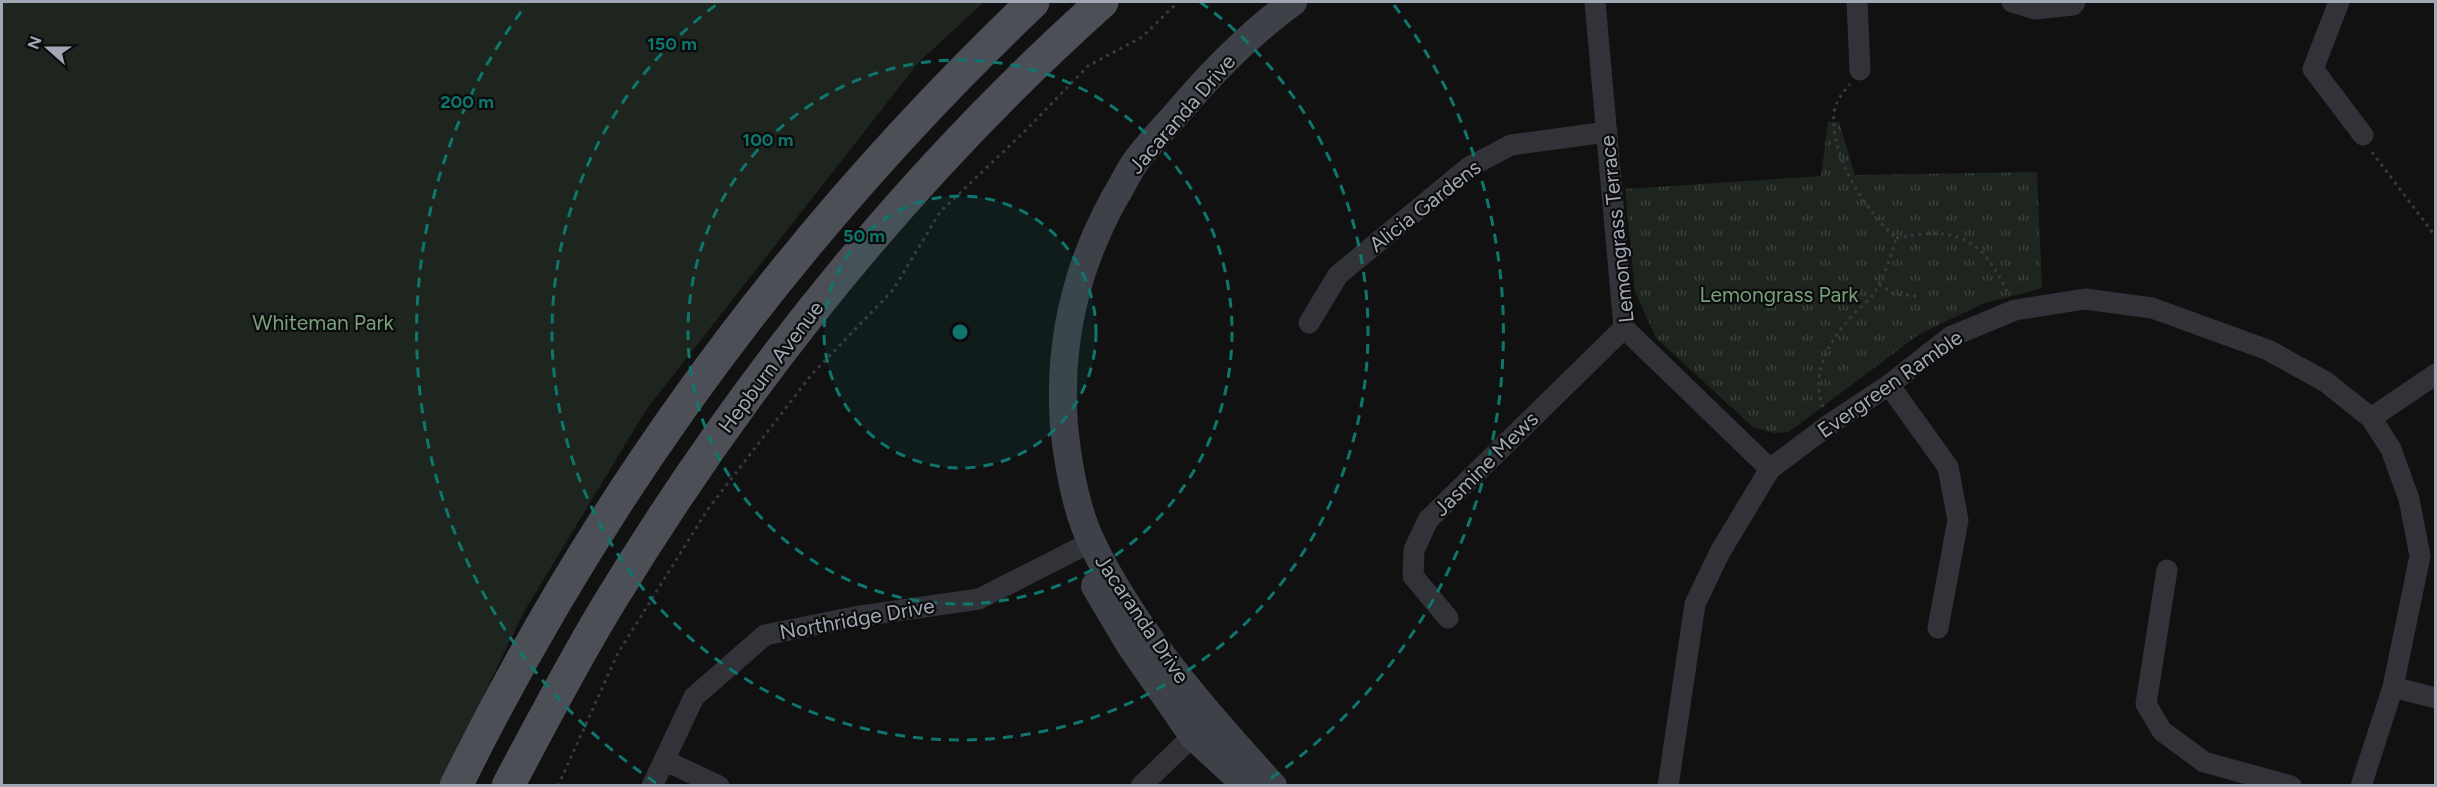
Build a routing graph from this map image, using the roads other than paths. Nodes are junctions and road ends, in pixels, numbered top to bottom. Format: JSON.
{"nodes":[{"id":1,"x":1033,"y":2,"type":"edge"},
{"id":2,"x":1102,"y":2,"type":"edge"},
{"id":3,"x":1272,"y":2,"type":"edge"},
{"id":4,"x":1293,"y":2,"type":"edge"},
{"id":5,"x":1595,"y":2,"type":"edge"},
{"id":6,"x":1857,"y":2,"type":"edge"},
{"id":7,"x":2012,"y":2,"type":"edge"},
{"id":8,"x":2075,"y":2,"type":"edge"},
{"id":9,"x":2339,"y":2,"type":"edge"},
{"id":10,"x":1860,"y":70,"type":"road end"},
{"id":11,"x":1607,"y":132,"type":"junction"},
{"id":12,"x":2363,"y":135,"type":"road end"},
{"id":13,"x":1309,"y":322,"type":"dead end"},
{"id":14,"x":1624,"y":328,"type":"junction"},
{"id":15,"x":2436,"y":374,"type":"edge"},
{"id":16,"x":1889,"y":385,"type":"junction"},
{"id":17,"x":2371,"y":418,"type":"junction"},
{"id":18,"x":1770,"y":469,"type":"junction"},
{"id":19,"x":1083,"y":546,"type":"junction"},
{"id":20,"x":2167,"y":570,"type":"dead end"},
{"id":21,"x":1448,"y":618,"type":"dead end"},
{"id":22,"x":1938,"y":628,"type":"dead end"},
{"id":23,"x":2393,"y":687,"type":"junction"},
{"id":24,"x":2436,"y":698,"type":"edge"},
{"id":25,"x":1202,"y":727,"type":"junction"},
{"id":26,"x":664,"y":760,"type":"junction"},
{"id":27,"x":456,"y":786,"type":"edge"},
{"id":28,"x":508,"y":786,"type":"edge"},
{"id":29,"x":652,"y":786,"type":"edge"},
{"id":30,"x":719,"y":786,"type":"edge"},
{"id":31,"x":1140,"y":786,"type":"edge"},
{"id":32,"x":1247,"y":786,"type":"edge"},
{"id":33,"x":1273,"y":786,"type":"edge"},
{"id":34,"x":1668,"y":786,"type":"edge"},
{"id":35,"x":2291,"y":786,"type":"edge"},
{"id":36,"x":2361,"y":786,"type":"edge"}],
"edges":[{"from":1,"to":27,"type":"main road"},
{"from":2,"to":28,"type":"main road","name":"Hepburn Avenue"},
{"from":3,"to":19,"type":"street","name":"Jacaranda Drive"},
{"from":4,"to":19,"type":"street","name":"Jacaranda Drive"},
{"from":5,"to":11,"type":"street","name":"Lemongrass Terrace"},
{"from":6,"to":10,"type":"street"},
{"from":7,"to":8,"type":"street"},
{"from":9,"to":12,"type":"street"},
{"from":11,"to":13,"type":"street","name":"Alicia Gardens"},
{"from":11,"to":14,"type":"street","name":"Lemongrass Terrace"},
{"from":14,"to":18,"type":"street","name":"Lemongrass Terrace"},
{"from":14,"to":21,"type":"street","name":"Jasmine Mews"},
{"from":15,"to":17,"type":"street"},
{"from":16,"to":17,"type":"street","name":"Evergreen Ramble"},
{"from":16,"to":18,"type":"street","name":"Evergreen Ramble"},
{"from":16,"to":22,"type":"street"},
{"from":17,"to":23,"type":"street","name":"Evergreen Ramble"},
{"from":18,"to":34,"type":"street","name":"Evergreen Ramble"},
{"from":19,"to":25,"type":"street","name":"Jacaranda Drive"},
{"from":19,"to":26,"type":"street","name":"Northridge Drive"},
{"from":20,"to":35,"type":"street"},
{"from":23,"to":24,"type":"street"},
{"from":23,"to":36,"type":"street","name":"Evergreen Ramble"},
{"from":25,"to":31,"type":"street"},
{"from":25,"to":32,"type":"street","name":"Jacaranda Drive"},
{"from":25,"to":33,"type":"street","name":"Jacaranda Drive"},
{"from":26,"to":29,"type":"street","name":"Northridge Drive"},
{"from":26,"to":30,"type":"street"}]}
